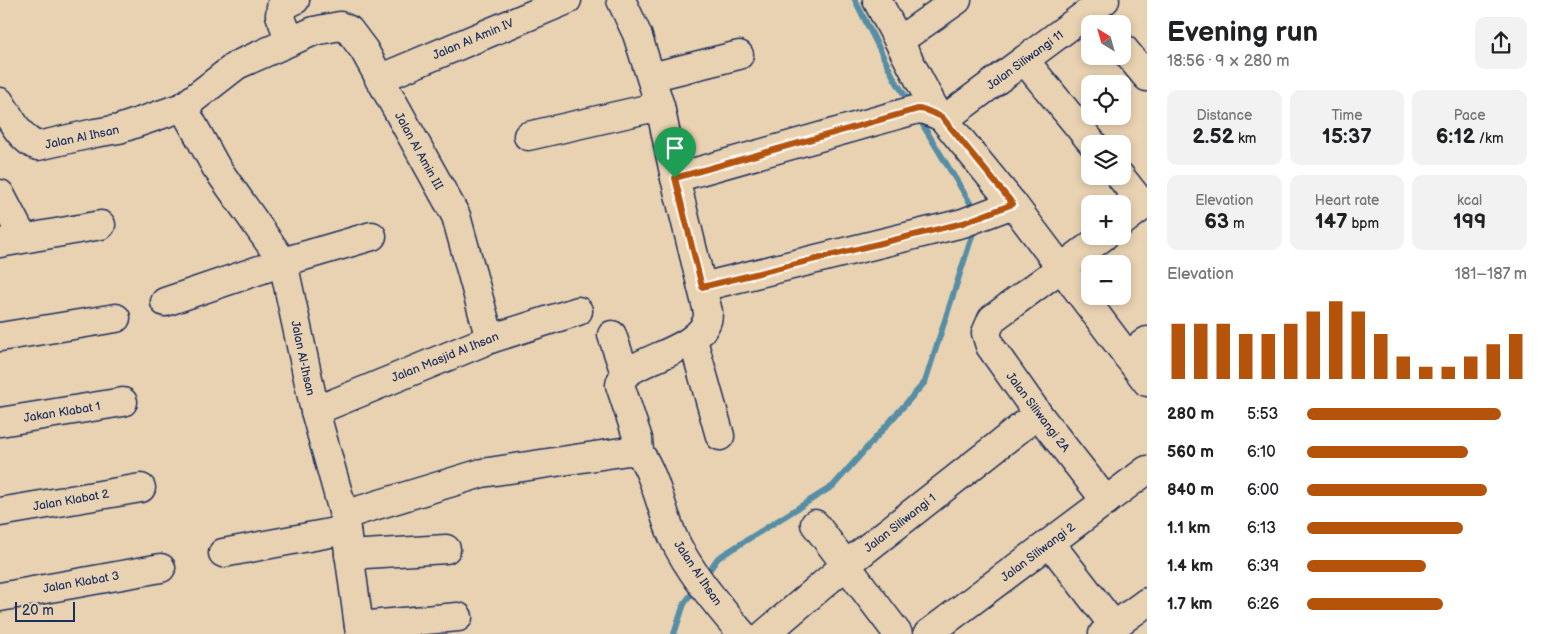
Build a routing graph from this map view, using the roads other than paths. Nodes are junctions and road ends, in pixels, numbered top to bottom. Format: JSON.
{"nodes":[{"id":1,"x":295,"y":0,"type":"edge"},
{"id":2,"x":567,"y":0,"type":"edge"},
{"id":3,"x":622,"y":0,"type":"edge"},
{"id":4,"x":877,"y":0,"type":"edge"},
{"id":5,"x":957,"y":0,"type":"edge"},
{"id":6,"x":1096,"y":9,"type":"edge"},
{"id":7,"x":900,"y":40,"type":"junction"},
{"id":8,"x":290,"y":41,"type":"junction"},
{"id":9,"x":739,"y":55,"type":"dead end"},
{"id":10,"x":1131,"y":58,"type":"edge"},
{"id":11,"x":1025,"y":60,"type":"junction"},
{"id":12,"x":651,"y":77,"type":"junction"},
{"id":13,"x":1147,"y":77,"type":"edge"},
{"id":14,"x":379,"y":79,"type":"junction"},
{"id":15,"x":0,"y":102,"type":"edge"},
{"id":16,"x":660,"y":106,"type":"junction"},
{"id":17,"x":182,"y":107,"type":"junction"},
{"id":18,"x":918,"y":114,"type":"junction"},
{"id":19,"x":1086,"y":135,"type":"edge"},
{"id":20,"x":528,"y":136,"type":"dead end"},
{"id":21,"x":675,"y":178,"type":"junction"},
{"id":22,"x":1128,"y":185,"type":"edge"},
{"id":23,"x":0,"y":194,"type":"edge"},
{"id":24,"x":1145,"y":204,"type":"edge"},
{"id":25,"x":1004,"y":208,"type":"junction"},
{"id":26,"x":1131,"y":215,"type":"edge"},
{"id":27,"x":101,"y":225,"type":"dead end"},
{"id":28,"x":372,"y":236,"type":"dead end"},
{"id":29,"x":11,"y":240,"type":"edge"},
{"id":30,"x":1092,"y":245,"type":"edge"},
{"id":31,"x":283,"y":262,"type":"junction"},
{"id":32,"x":1063,"y":268,"type":"junction"},
{"id":33,"x":702,"y":287,"type":"junction"},
{"id":34,"x":165,"y":302,"type":"dead end"},
{"id":35,"x":578,"y":311,"type":"dead end"},
{"id":36,"x":116,"y":318,"type":"dead end"},
{"id":37,"x":612,"y":335,"type":"dead end"},
{"id":38,"x":0,"y":337,"type":"edge"},
{"id":39,"x":490,"y":339,"type":"junction"},
{"id":40,"x":693,"y":340,"type":"junction"},
{"id":41,"x":1137,"y":348,"type":"edge"},
{"id":42,"x":625,"y":373,"type":"junction"},
{"id":43,"x":1147,"y":382,"type":"edge"},
{"id":44,"x":123,"y":402,"type":"dead end"},
{"id":45,"x":314,"y":410,"type":"junction"},
{"id":46,"x":1038,"y":414,"type":"junction"},
{"id":47,"x":0,"y":422,"type":"edge"},
{"id":48,"x":720,"y":436,"type":"dead end"},
{"id":49,"x":639,"y":452,"type":"junction"},
{"id":50,"x":1147,"y":470,"type":"edge"},
{"id":51,"x":141,"y":488,"type":"dead end"},
{"id":52,"x":1106,"y":500,"type":"junction"},
{"id":53,"x":0,"y":512,"type":"edge"},
{"id":54,"x":815,"y":524,"type":"dead end"},
{"id":55,"x":347,"y":534,"type":"junction"},
{"id":56,"x":1050,"y":543,"type":"junction"},
{"id":57,"x":446,"y":549,"type":"dead end"},
{"id":58,"x":223,"y":553,"type":"dead end"},
{"id":59,"x":846,"y":565,"type":"junction"},
{"id":60,"x":161,"y":568,"type":"dead end"},
{"id":61,"x":0,"y":597,"type":"edge"},
{"id":62,"x":1147,"y":602,"type":"edge"},
{"id":63,"x":458,"y":617,"type":"dead end"},
{"id":64,"x":359,"y":630,"type":"edge"},
{"id":65,"x":1109,"y":630,"type":"edge"},
{"id":66,"x":742,"y":634,"type":"edge"},
{"id":67,"x":765,"y":634,"type":"edge"},
{"id":68,"x":898,"y":634,"type":"edge"},
{"id":69,"x":928,"y":634,"type":"edge"}],
"edges":[{"from":1,"to":8,"type":"street"},
{"from":2,"to":14,"type":"street","name":"Jalan Al Amin IV"},
{"from":3,"to":12,"type":"street"},
{"from":4,"to":7,"type":"street"},
{"from":5,"to":7,"type":"street"},
{"from":6,"to":11,"type":"street","name":"Jalan Siliwangi 11"},
{"from":7,"to":18,"type":"street"},
{"from":8,"to":14,"type":"street","name":"Jalan Al Amin III"},
{"from":8,"to":17,"type":"street","name":"Jalan Al Amin III"},
{"from":9,"to":12,"type":"street"},
{"from":10,"to":13,"type":"street"},
{"from":11,"to":18,"type":"street","name":"Jalan Siliwangi 11"},
{"from":11,"to":19,"type":"street"},
{"from":12,"to":16,"type":"street"},
{"from":14,"to":39,"type":"street","name":"Jalan Al Amin III"},
{"from":15,"to":17,"type":"street","name":"Jalan Al Ihsan"},
{"from":16,"to":20,"type":"street"},
{"from":16,"to":21,"type":"street"},
{"from":17,"to":31,"type":"street","name":"Jalan Al-Ihsan"},
{"from":18,"to":21,"type":"street","name":"Jalan Siliwangi 11"},
{"from":18,"to":25,"type":"street"},
{"from":21,"to":33,"type":"street"},
{"from":22,"to":24,"type":"street"},
{"from":23,"to":29,"type":"street"},
{"from":24,"to":26,"type":"street"},
{"from":25,"to":32,"type":"street"},
{"from":25,"to":33,"type":"street"},
{"from":27,"to":29,"type":"street"},
{"from":28,"to":31,"type":"street"},
{"from":30,"to":32,"type":"street"},
{"from":31,"to":34,"type":"street"},
{"from":31,"to":45,"type":"street","name":"Jalan Al-Ihsan"},
{"from":32,"to":41,"type":"street"},
{"from":32,"to":46,"type":"street","name":"Jalan Siliwangi 2A"},
{"from":33,"to":40,"type":"street"},
{"from":35,"to":39,"type":"street","name":"Jalan Masjid Al Ihsan"},
{"from":36,"to":38,"type":"street"},
{"from":37,"to":42,"type":"street"},
{"from":39,"to":45,"type":"street","name":"Jalan Masjid Al Ihsan"},
{"from":40,"to":42,"type":"street"},
{"from":40,"to":48,"type":"street"},
{"from":41,"to":43,"type":"street"},
{"from":42,"to":49,"type":"street","name":"Jalan Al Ihsan"},
{"from":44,"to":47,"type":"street","name":"Jakan Klabat 1"},
{"from":45,"to":55,"type":"street","name":"Jalan Al-Ihsan"},
{"from":46,"to":52,"type":"street","name":"Jalan Siliwangi 2A"},
{"from":46,"to":59,"type":"street","name":"Jalan Siliwangi 1"},
{"from":49,"to":55,"type":"street"},
{"from":49,"to":66,"type":"street","name":"Jalan Al Ihsan"},
{"from":50,"to":52,"type":"street","name":"Jalan Siliwangi 2"},
{"from":51,"to":53,"type":"street","name":"Jalan Klabat 2"},
{"from":52,"to":56,"type":"street","name":"Jalan Siliwangi 2"},
{"from":54,"to":59,"type":"street"},
{"from":55,"to":57,"type":"street"},
{"from":55,"to":58,"type":"street"},
{"from":55,"to":64,"type":"street","name":"Jalan Al-Ihsan"},
{"from":56,"to":65,"type":"street"},
{"from":56,"to":69,"type":"street","name":"Jalan Siliwangi 2"},
{"from":59,"to":67,"type":"street","name":"Jalan Siliwangi 1"},
{"from":59,"to":68,"type":"street"},
{"from":60,"to":61,"type":"street","name":"Jalan Klabat 3"},
{"from":62,"to":65,"type":"street"},
{"from":63,"to":64,"type":"street"}]}
